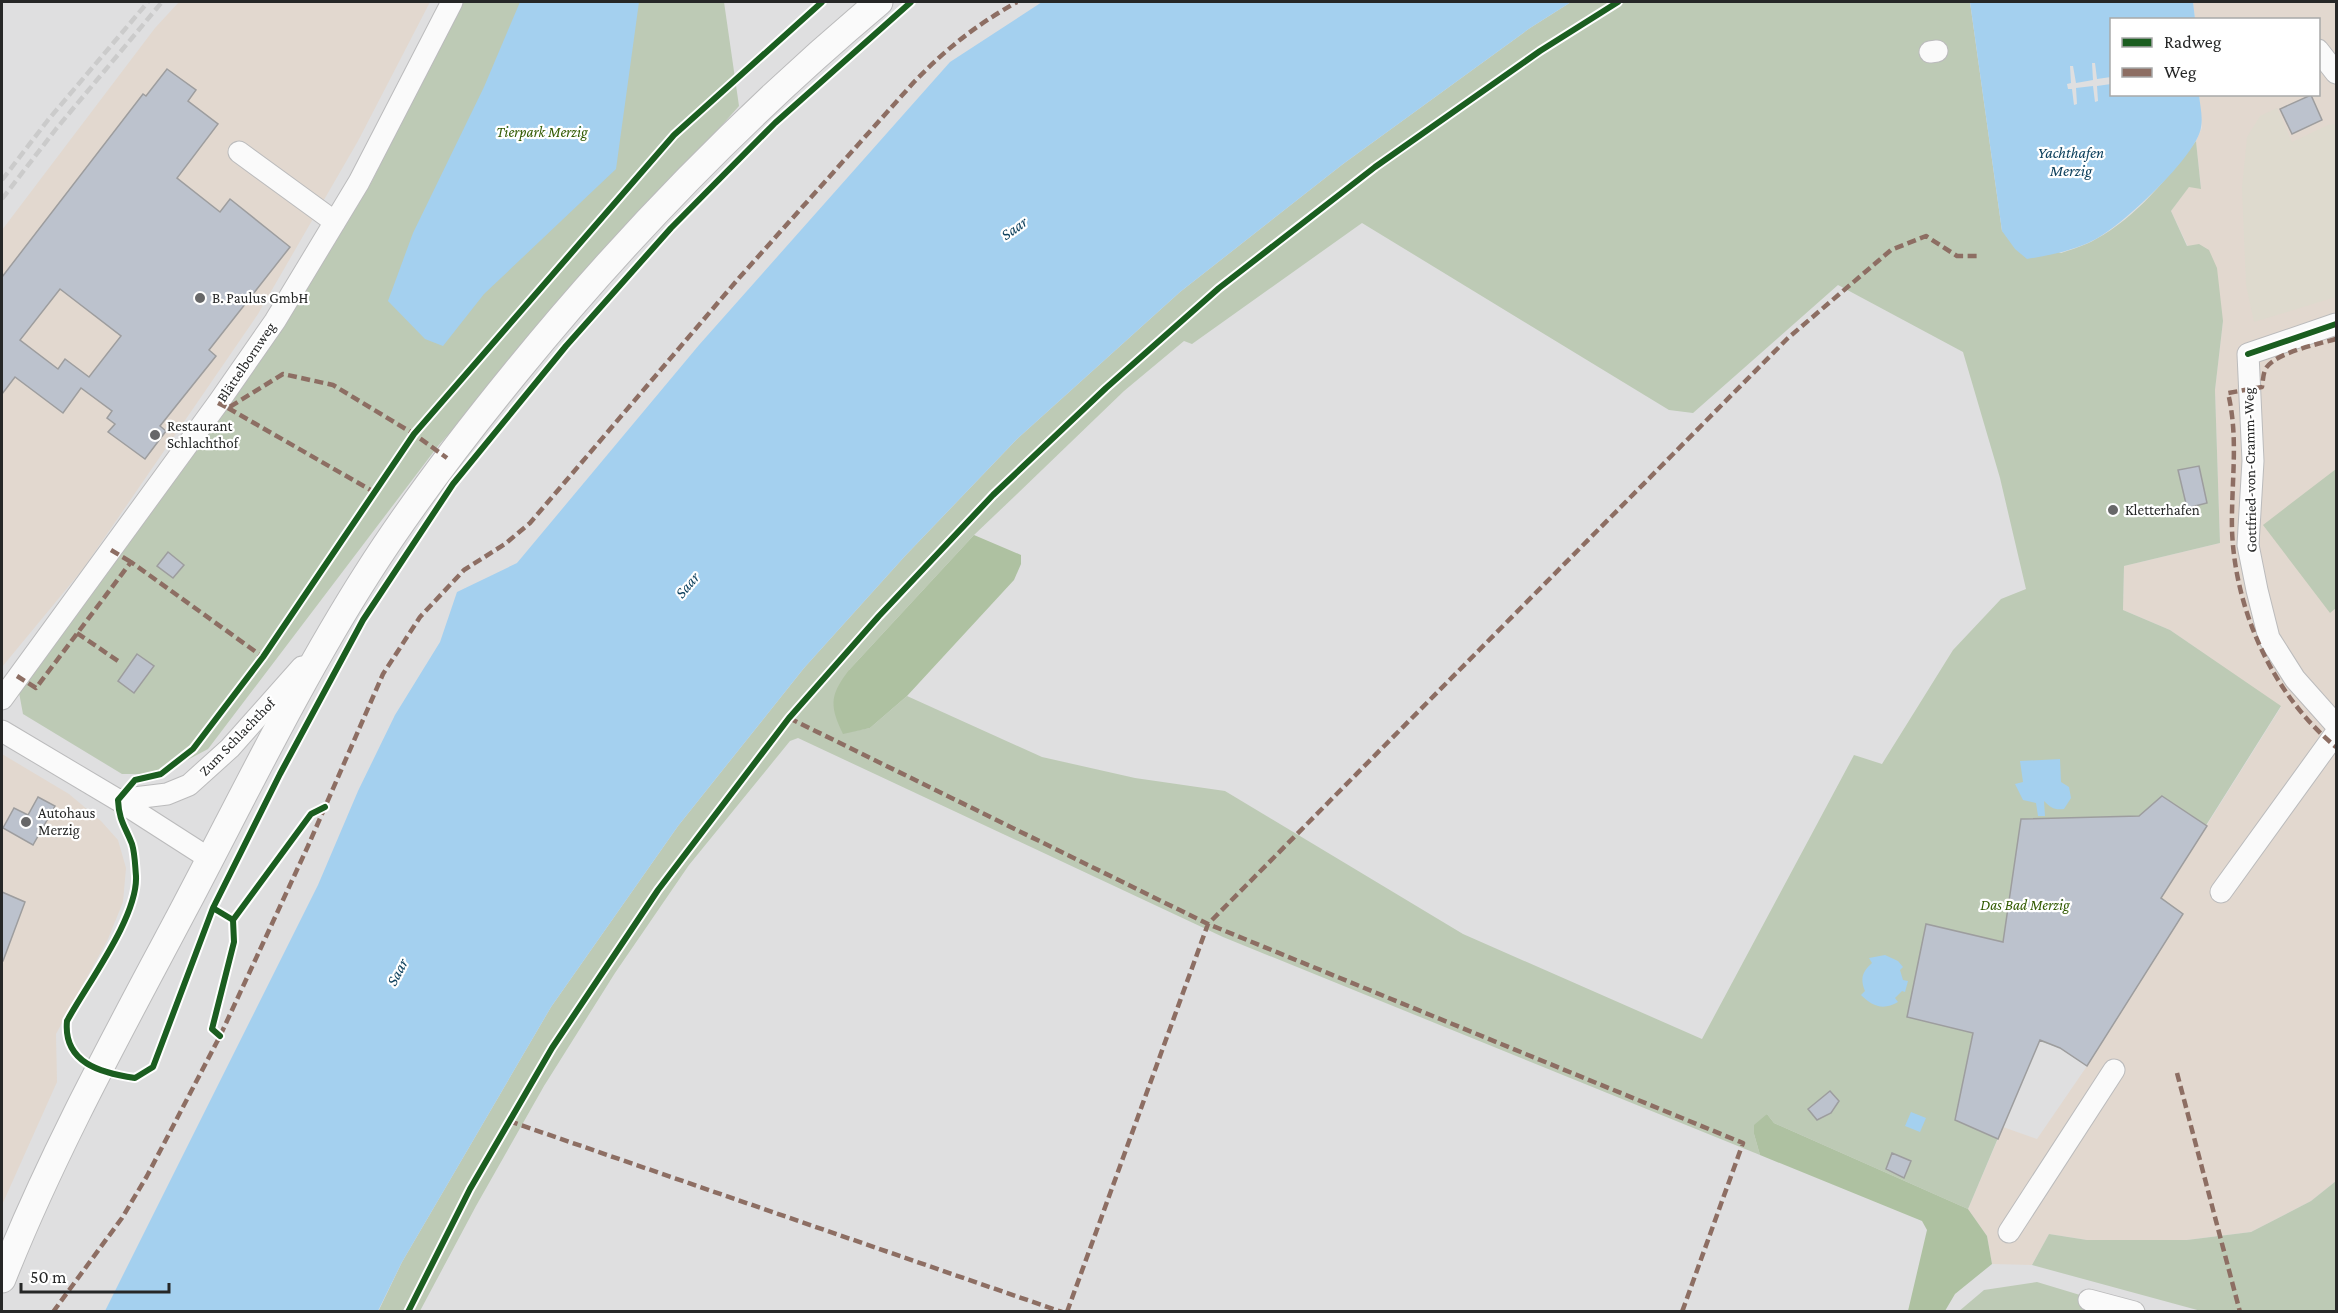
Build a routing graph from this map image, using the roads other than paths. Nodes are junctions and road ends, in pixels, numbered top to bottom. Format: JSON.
{"nodes":[{"id":1,"x":452,"y":2,"type":"edge"},
{"id":2,"x":879,"y":2,"type":"edge"},
{"id":3,"x":2320,"y":51,"type":"edge"},
{"id":4,"x":2337,"y":73,"type":"edge"},
{"id":5,"x":239,"y":152,"type":"dead end"},
{"id":6,"x":335,"y":222,"type":"junction"},
{"id":7,"x":2337,"y":324,"type":"edge"},
{"id":8,"x":331,"y":632,"type":"junction"},
{"id":9,"x":2,"y":699,"type":"edge"},
{"id":10,"x":2337,"y":725,"type":"edge"},
{"id":11,"x":2,"y":731,"type":"edge"},
{"id":12,"x":2337,"y":733,"type":"edge"},
{"id":13,"x":118,"y":801,"type":"junction"},
{"id":14,"x":210,"y":859,"type":"junction"},
{"id":15,"x":2221,"y":892,"type":"dead end"},
{"id":16,"x":2114,"y":1070,"type":"dead end"},
{"id":17,"x":2009,"y":1232,"type":"dead end"},
{"id":18,"x":2,"y":1279,"type":"edge"},
{"id":19,"x":2089,"y":1300,"type":"dead end"},
{"id":20,"x":2134,"y":1311,"type":"edge"}],
"edges":[{"from":1,"to":6,"type":"street","name":"Blättelbornweg"},
{"from":2,"to":8,"type":"main road"},
{"from":3,"to":4,"type":"street"},
{"from":5,"to":6,"type":"street"},
{"from":6,"to":9,"type":"street","name":"Blättelbornweg"},
{"from":7,"to":10,"type":"street","name":"Gottfried-von-Cramm-Weg"},
{"from":8,"to":13,"type":"street","name":"Zum Schlachthof"},
{"from":8,"to":14,"type":"main road"},
{"from":11,"to":13,"type":"street"},
{"from":12,"to":15,"type":"street"},
{"from":13,"to":14,"type":"street"},
{"from":14,"to":18,"type":"main road"},
{"from":16,"to":17,"type":"street"},
{"from":19,"to":20,"type":"street"}]}
